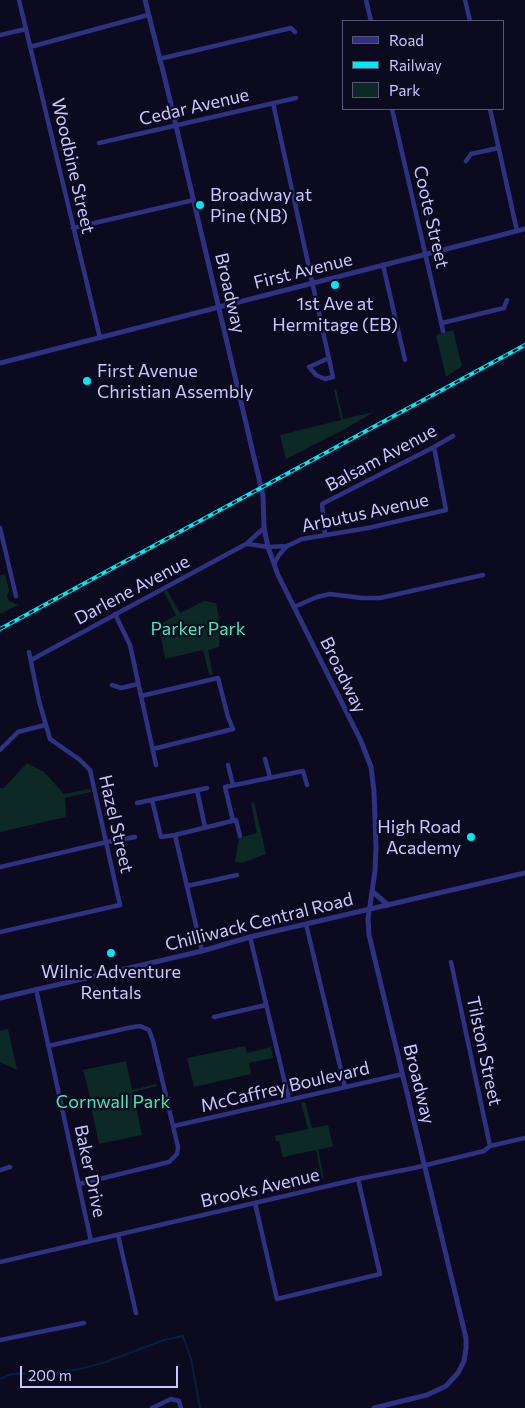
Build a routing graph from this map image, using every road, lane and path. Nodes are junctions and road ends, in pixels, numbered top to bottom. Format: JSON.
{"nodes":[{"id":1,"x":19,"y":0,"type":"edge"},
{"id":2,"x":145,"y":0,"type":"edge"},
{"id":3,"x":366,"y":0,"type":"edge"},
{"id":4,"x":465,"y":0,"type":"edge"},
{"id":5,"x":148,"y":16,"type":"junction"},
{"id":6,"x":371,"y":20,"type":"edge"},
{"id":7,"x":470,"y":20,"type":"edge"},
{"id":8,"x":26,"y":29,"type":"junction"},
{"id":9,"x":295,"y":32,"type":"dead end"},
{"id":10,"x":0,"y":35,"type":"edge"},
{"id":11,"x":30,"y":47,"type":"junction"},
{"id":12,"x":159,"y":59,"type":"junction"},
{"id":13,"x":296,"y":98,"type":"dead end"},
{"id":14,"x":273,"y":103,"type":"junction"},
{"id":15,"x":392,"y":110,"type":"edge"},
{"id":16,"x":490,"y":110,"type":"edge"},
{"id":17,"x":176,"y":125,"type":"junction"},
{"id":18,"x":99,"y":143,"type":"dead end"},
{"id":19,"x":498,"y":148,"type":"junction"},
{"id":20,"x":466,"y":162,"type":"dead end"},
{"id":21,"x":194,"y":200,"type":"junction"},
{"id":22,"x":73,"y":228,"type":"junction"},
{"id":23,"x":525,"y":229,"type":"edge"},
{"id":24,"x":517,"y":231,"type":"junction"},
{"id":25,"x":426,"y":254,"type":"junction"},
{"id":26,"x":383,"y":265,"type":"junction"},
{"id":27,"x":313,"y":283,"type":"junction"},
{"id":28,"x":507,"y":300,"type":"dead end"},
{"id":29,"x":219,"y":307,"type":"junction"},
{"id":30,"x":442,"y":323,"type":"junction"},
{"id":31,"x":443,"y":331,"type":"dead end"},
{"id":32,"x":100,"y":338,"type":"junction"},
{"id":33,"x":329,"y":358,"type":"junction"},
{"id":34,"x":405,"y":360,"type":"dead end"},
{"id":35,"x":0,"y":363,"type":"edge"},
{"id":36,"x":453,"y":436,"type":"dead end"},
{"id":37,"x":434,"y":447,"type":"junction"},
{"id":38,"x":0,"y":528,"type":"edge"},
{"id":39,"x":264,"y":528,"type":"junction"},
{"id":40,"x":325,"y":536,"type":"junction"},
{"id":41,"x":246,"y":544,"type":"junction"},
{"id":42,"x":287,"y":546,"type":"junction"},
{"id":43,"x":268,"y":547,"type":"junction"},
{"id":44,"x":274,"y":564,"type":"junction"},
{"id":45,"x":483,"y":575,"type":"dead end"},
{"id":46,"x":16,"y":596,"type":"dead end"},
{"id":47,"x":294,"y":607,"type":"junction"},
{"id":48,"x":115,"y":614,"type":"junction"},
{"id":49,"x":29,"y":652,"type":"dead end"},
{"id":50,"x":30,"y":660,"type":"junction"},
{"id":51,"x":138,"y":684,"type":"junction"},
{"id":52,"x":112,"y":685,"type":"dead end"},
{"id":53,"x":141,"y":696,"type":"junction"},
{"id":54,"x":45,"y":725,"type":"junction"},
{"id":55,"x":153,"y":749,"type":"junction"},
{"id":56,"x":0,"y":750,"type":"edge"},
{"id":57,"x":265,"y":759,"type":"dead end"},
{"id":58,"x":156,"y":765,"type":"dead end"},
{"id":59,"x":228,"y":765,"type":"dead end"},
{"id":60,"x":270,"y":777,"type":"junction"},
{"id":61,"x":233,"y":785,"type":"junction"},
{"id":62,"x":307,"y":785,"type":"dead end"},
{"id":63,"x":207,"y":788,"type":"dead end"},
{"id":64,"x":197,"y":790,"type":"junction"},
{"id":65,"x":152,"y":800,"type":"junction"},
{"id":66,"x":136,"y":803,"type":"dead end"},
{"id":67,"x":232,"y":821,"type":"junction"},
{"id":68,"x":205,"y":827,"type":"junction"},
{"id":69,"x":175,"y":835,"type":"junction"},
{"id":70,"x":240,"y":836,"type":"dead end"},
{"id":71,"x":135,"y":838,"type":"dead end"},
{"id":72,"x":107,"y":842,"type":"junction"},
{"id":73,"x":0,"y":866,"type":"edge"},
{"id":74,"x":525,"y":873,"type":"edge"},
{"id":75,"x":237,"y":875,"type":"dead end"},
{"id":76,"x":187,"y":886,"type":"junction"},
{"id":77,"x":372,"y":891,"type":"junction"},
{"id":78,"x":388,"y":905,"type":"junction"},
{"id":79,"x":370,"y":909,"type":"junction"},
{"id":80,"x":306,"y":924,"type":"junction"},
{"id":81,"x":0,"y":932,"type":"edge"},
{"id":82,"x":250,"y":937,"type":"junction"},
{"id":83,"x":202,"y":951,"type":"junction"},
{"id":84,"x":451,"y":962,"type":"dead end"},
{"id":85,"x":36,"y":990,"type":"junction"},
{"id":86,"x":0,"y":998,"type":"edge"},
{"id":87,"x":266,"y":1005,"type":"junction"},
{"id":88,"x":214,"y":1017,"type":"dead end"},
{"id":89,"x":48,"y":1046,"type":"junction"},
{"id":90,"x":403,"y":1074,"type":"junction"},
{"id":91,"x":345,"y":1087,"type":"junction"},
{"id":92,"x":289,"y":1100,"type":"junction"},
{"id":93,"x":174,"y":1126,"type":"junction"},
{"id":94,"x":525,"y":1138,"type":"edge"},
{"id":95,"x":490,"y":1146,"type":"junction"},
{"id":96,"x":425,"y":1166,"type":"junction"},
{"id":97,"x":10,"y":1167,"type":"dead end"},
{"id":98,"x":0,"y":1170,"type":"edge"},
{"id":99,"x":358,"y":1179,"type":"junction"},
{"id":100,"x":78,"y":1184,"type":"junction"},
{"id":101,"x":255,"y":1203,"type":"junction"},
{"id":102,"x":118,"y":1235,"type":"junction"},
{"id":103,"x":91,"y":1241,"type":"junction"},
{"id":104,"x":0,"y":1262,"type":"edge"},
{"id":105,"x":136,"y":1313,"type":"dead end"},
{"id":106,"x":84,"y":1322,"type":"dead end"},
{"id":107,"x":0,"y":1340,"type":"edge"},
{"id":108,"x":152,"y":1408,"type":"edge"},
{"id":109,"x":181,"y":1408,"type":"edge"},
{"id":110,"x":374,"y":1408,"type":"edge"}],
"edges":[{"from":1,"to":8,"type":"street","name":"Woodbine Street"},
{"from":2,"to":5,"type":"street","name":"Broadway"},
{"from":3,"to":6,"type":"street"},
{"from":4,"to":7,"type":"street"},
{"from":5,"to":11,"type":"street"},
{"from":5,"to":12,"type":"street","name":"Broadway"},
{"from":8,"to":10,"type":"street"},
{"from":8,"to":11,"type":"street","name":"Woodbine Street"},
{"from":9,"to":12,"type":"street"},
{"from":11,"to":22,"type":"street","name":"Woodbine Street"},
{"from":12,"to":17,"type":"street","name":"Broadway"},
{"from":13,"to":14,"type":"street","name":"Cedar Avenue"},
{"from":14,"to":17,"type":"street","name":"Cedar Avenue"},
{"from":14,"to":27,"type":"street"},
{"from":15,"to":25,"type":"street","name":"Coote Street"},
{"from":16,"to":19,"type":"street"},
{"from":17,"to":18,"type":"street","name":"Cedar Avenue"},
{"from":17,"to":21,"type":"street","name":"Broadway"},
{"from":19,"to":20,"type":"street"},
{"from":19,"to":24,"type":"street"},
{"from":21,"to":22,"type":"street"},
{"from":21,"to":29,"type":"street","name":"Broadway"},
{"from":22,"to":32,"type":"street","name":"Woodbine Street"},
{"from":23,"to":24,"type":"street","name":"First Avenue"},
{"from":24,"to":25,"type":"street","name":"First Avenue"},
{"from":25,"to":26,"type":"street","name":"First Avenue"},
{"from":25,"to":30,"type":"street","name":"Coote Street"},
{"from":26,"to":27,"type":"street","name":"First Avenue"},
{"from":26,"to":34,"type":"street"},
{"from":27,"to":29,"type":"street","name":"First Avenue"},
{"from":27,"to":33,"type":"street"},
{"from":28,"to":30,"type":"street"},
{"from":29,"to":32,"type":"street","name":"First Avenue"},
{"from":29,"to":39,"type":"street","name":"Broadway"},
{"from":30,"to":31,"type":"street","name":"Coote Street"},
{"from":32,"to":35,"type":"street","name":"First Avenue"},
{"from":33,"to":33,"type":"street"},
{"from":36,"to":37,"type":"street","name":"Balsam Avenue"},
{"from":37,"to":40,"type":"street","name":"Balsam Avenue"},
{"from":37,"to":40,"type":"street","name":"Arbutus Avenue"},
{"from":38,"to":46,"type":"street"},
{"from":39,"to":41,"type":"street","name":"Darlene Avenue"},
{"from":39,"to":43,"type":"street","name":"Broadway"},
{"from":40,"to":42,"type":"street","name":"Arbutus Avenue"},
{"from":41,"to":43,"type":"street"},
{"from":41,"to":48,"type":"street","name":"Darlene Avenue"},
{"from":42,"to":43,"type":"street","name":"Arbutus Avenue"},
{"from":42,"to":44,"type":"street","name":"Arbutus Avenue"},
{"from":43,"to":44,"type":"street","name":"Broadway"},
{"from":44,"to":47,"type":"street","name":"Broadway"},
{"from":45,"to":47,"type":"street"},
{"from":47,"to":77,"type":"street","name":"Broadway"},
{"from":48,"to":50,"type":"street","name":"Darlene Avenue"},
{"from":48,"to":51,"type":"street"},
{"from":49,"to":50,"type":"street","name":"Hazel Street"},
{"from":50,"to":54,"type":"street","name":"Hazel Street"},
{"from":51,"to":52,"type":"street"},
{"from":51,"to":53,"type":"street"},
{"from":53,"to":55,"type":"street"},
{"from":53,"to":55,"type":"street"},
{"from":54,"to":56,"type":"street"},
{"from":54,"to":72,"type":"street","name":"Hazel Street"},
{"from":55,"to":58,"type":"street"},
{"from":57,"to":60,"type":"street"},
{"from":59,"to":61,"type":"street"},
{"from":60,"to":61,"type":"street"},
{"from":60,"to":62,"type":"street"},
{"from":61,"to":67,"type":"street"},
{"from":63,"to":64,"type":"street"},
{"from":64,"to":65,"type":"street"},
{"from":64,"to":68,"type":"street"},
{"from":65,"to":66,"type":"street"},
{"from":65,"to":69,"type":"street"},
{"from":67,"to":68,"type":"street"},
{"from":67,"to":70,"type":"street"},
{"from":68,"to":69,"type":"street"},
{"from":69,"to":76,"type":"street"},
{"from":71,"to":72,"type":"street"},
{"from":72,"to":73,"type":"street"},
{"from":72,"to":81,"type":"street","name":"Hazel Street"},
{"from":74,"to":78,"type":"street","name":"Chilliwack Central Road"},
{"from":75,"to":76,"type":"street"},
{"from":76,"to":83,"type":"street"},
{"from":77,"to":78,"type":"street"},
{"from":77,"to":79,"type":"street","name":"Broadway"},
{"from":78,"to":79,"type":"street","name":"Chilliwack Central Road"},
{"from":79,"to":80,"type":"street","name":"Chilliwack Central Road"},
{"from":79,"to":90,"type":"street","name":"Broadway"},
{"from":80,"to":82,"type":"street","name":"Chilliwack Central Road"},
{"from":80,"to":91,"type":"street"},
{"from":82,"to":83,"type":"street","name":"Chilliwack Central Road"},
{"from":82,"to":87,"type":"street"},
{"from":83,"to":85,"type":"street","name":"Chilliwack Central Road"},
{"from":84,"to":95,"type":"street","name":"Tilston Street"},
{"from":85,"to":86,"type":"street","name":"Chilliwack Central Road"},
{"from":85,"to":89,"type":"street","name":"Baker Drive"},
{"from":87,"to":88,"type":"street"},
{"from":87,"to":92,"type":"street"},
{"from":89,"to":93,"type":"street"},
{"from":89,"to":100,"type":"street","name":"Baker Drive"},
{"from":90,"to":91,"type":"street","name":"McCaffrey Boulevard"},
{"from":90,"to":96,"type":"street","name":"Broadway"},
{"from":91,"to":92,"type":"street","name":"McCaffrey Boulevard"},
{"from":92,"to":93,"type":"street","name":"McCaffrey Boulevard"},
{"from":93,"to":100,"type":"street"},
{"from":94,"to":95,"type":"street","name":"Brooks Avenue"},
{"from":95,"to":96,"type":"street","name":"Brooks Avenue"},
{"from":96,"to":99,"type":"street","name":"Brooks Avenue"},
{"from":96,"to":110,"type":"street","name":"Broadway"},
{"from":97,"to":98,"type":"street"},
{"from":99,"to":101,"type":"street","name":"Brooks Avenue"},
{"from":99,"to":101,"type":"street"},
{"from":100,"to":103,"type":"street","name":"Baker Drive"},
{"from":101,"to":102,"type":"street","name":"Brooks Avenue"},
{"from":102,"to":103,"type":"street","name":"Brooks Avenue"},
{"from":102,"to":105,"type":"street"},
{"from":103,"to":104,"type":"street","name":"Brooks Avenue"},
{"from":106,"to":107,"type":"street"},
{"from":108,"to":109,"type":"street"}]}
